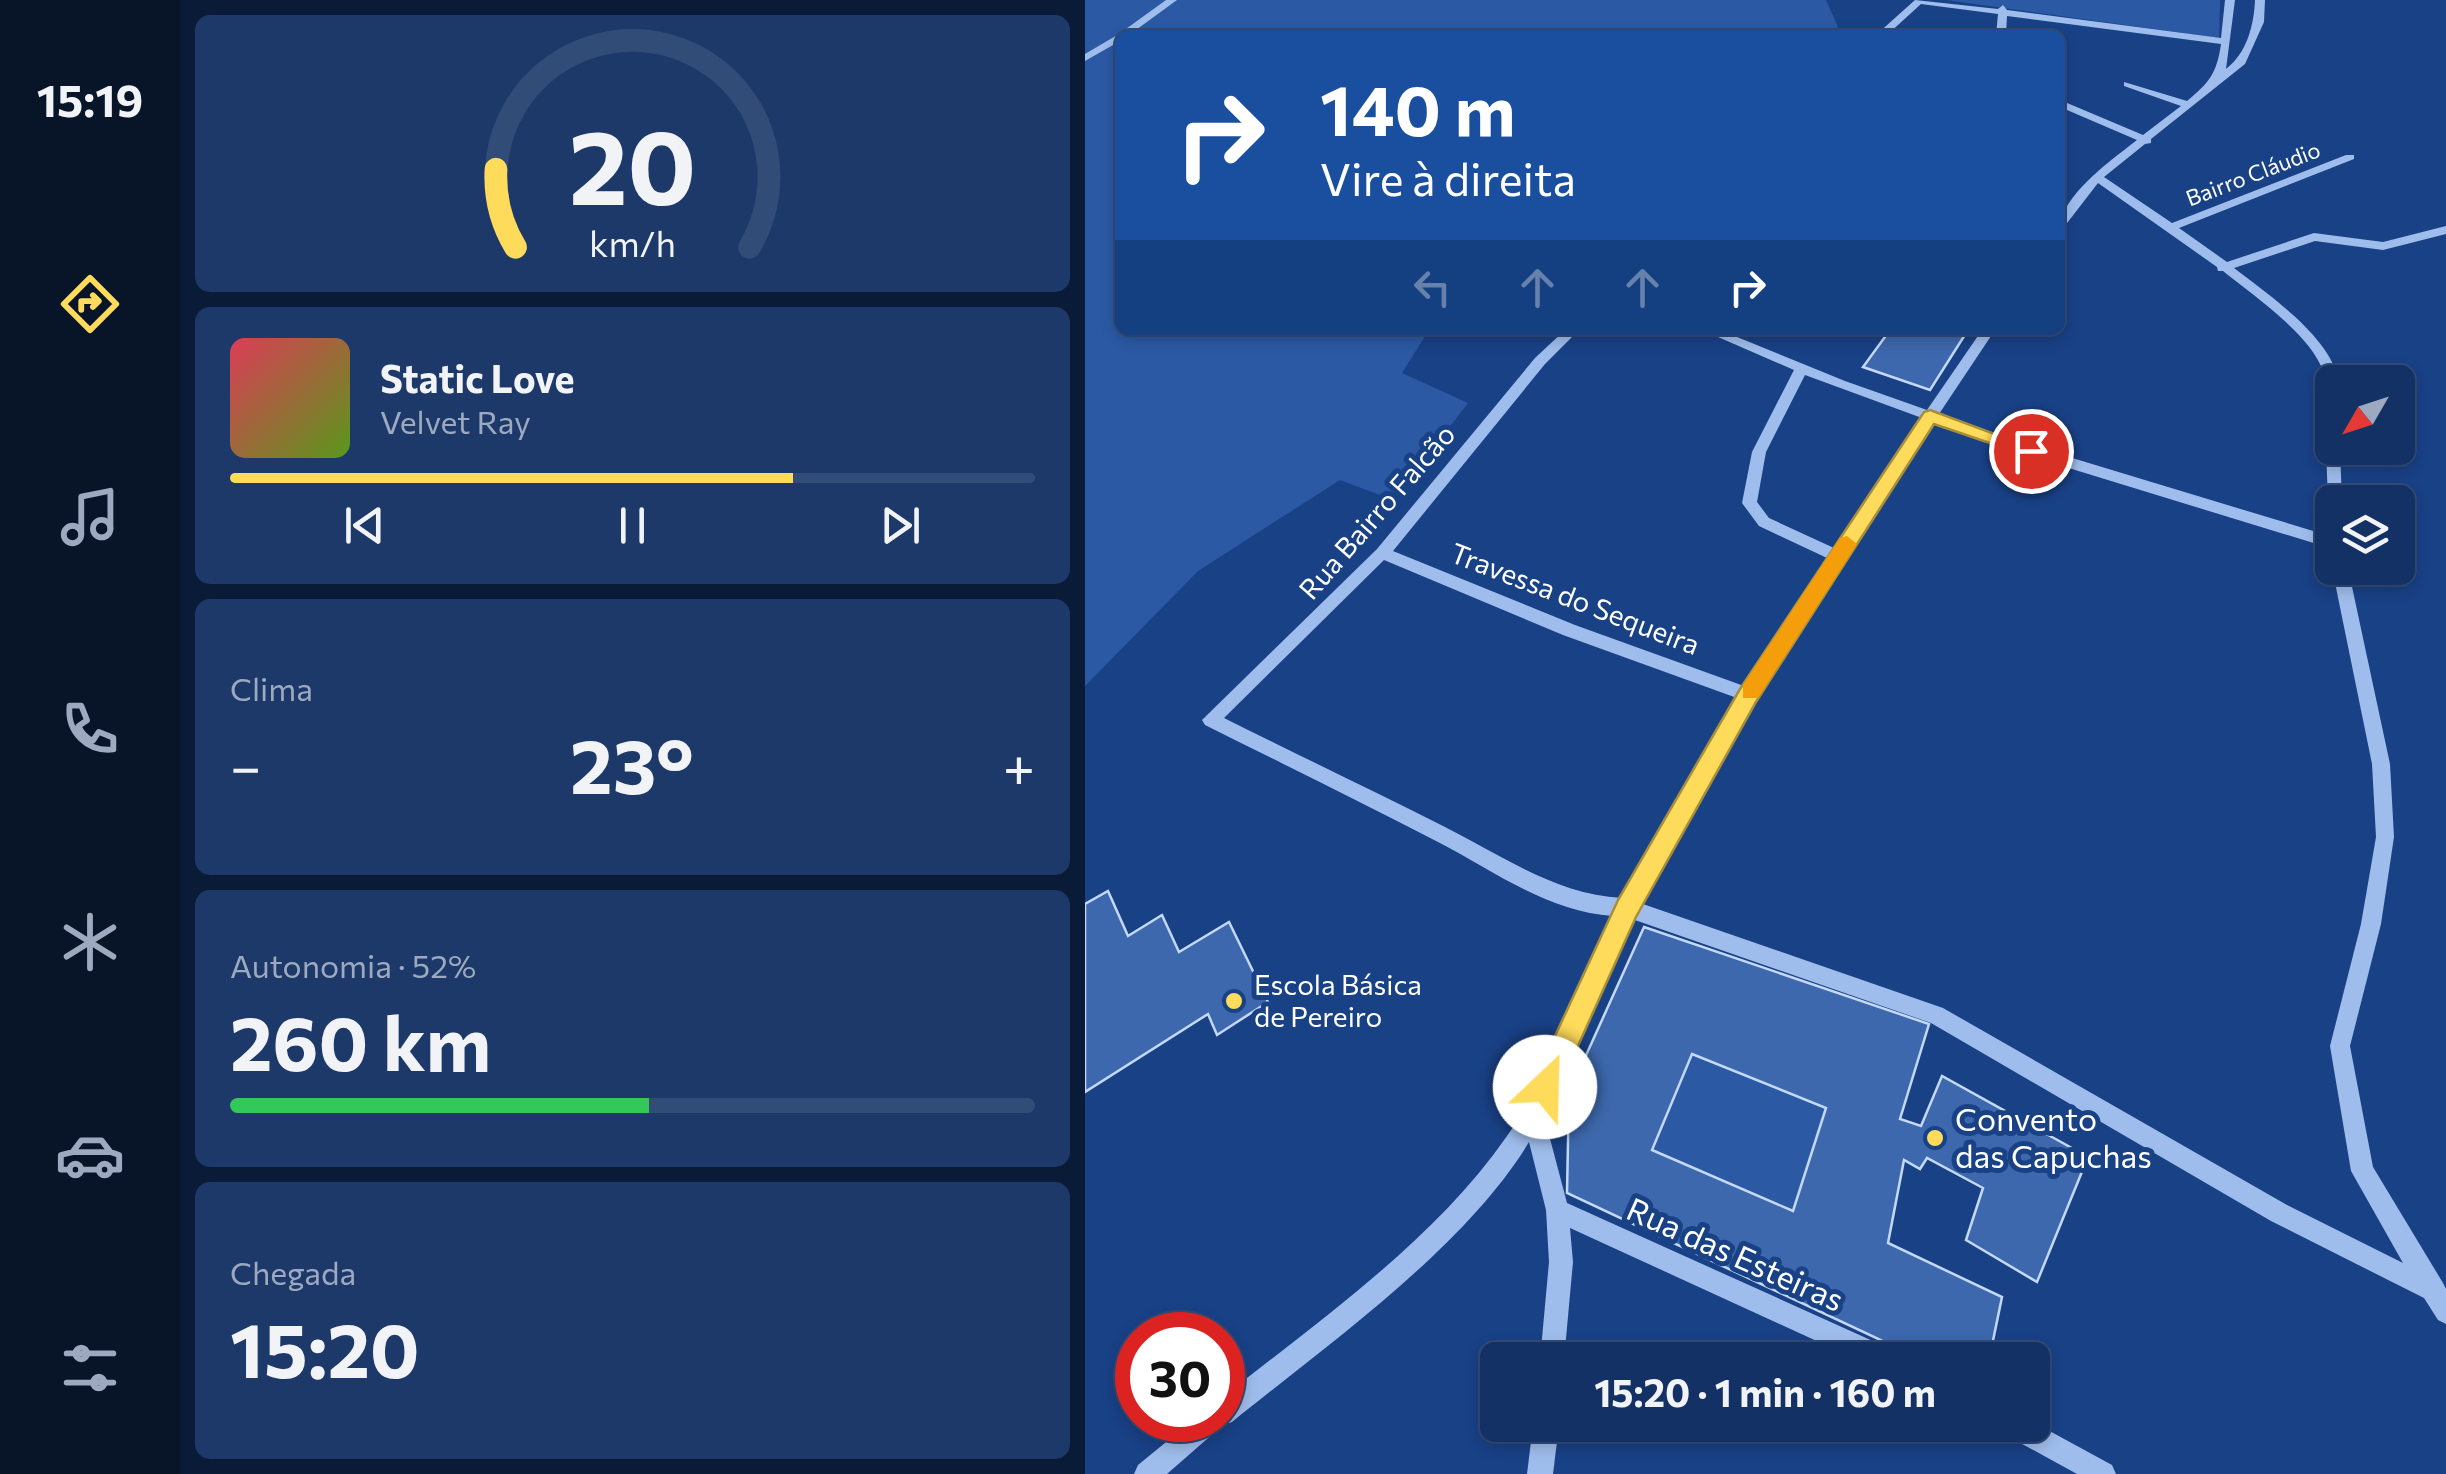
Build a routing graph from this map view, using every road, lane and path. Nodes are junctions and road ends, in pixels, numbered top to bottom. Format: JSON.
{"nodes":[{"id":1,"x":1173,"y":0,"type":"edge"},
{"id":2,"x":2231,"y":0,"type":"edge"},
{"id":3,"x":2260,"y":0,"type":"edge"},
{"id":4,"x":2003,"y":10,"type":"junction"},
{"id":5,"x":1130,"y":30,"type":"edge"},
{"id":6,"x":1887,"y":30,"type":"edge"},
{"id":7,"x":2001,"y":30,"type":"edge"},
{"id":8,"x":1115,"y":40,"type":"edge"},
{"id":9,"x":2226,"y":42,"type":"junction"},
{"id":10,"x":1085,"y":58,"type":"edge"},
{"id":11,"x":2128,"y":84,"type":"dead end"},
{"id":12,"x":2210,"y":87,"type":"junction"},
{"id":13,"x":2065,"y":105,"type":"edge"},
{"id":14,"x":2189,"y":105,"type":"junction"},
{"id":15,"x":2147,"y":141,"type":"junction"},
{"id":16,"x":2350,"y":157,"type":"dead end"},
{"id":17,"x":2097,"y":177,"type":"junction"},
{"id":18,"x":2065,"y":219,"type":"edge"},
{"id":19,"x":2171,"y":227,"type":"junction"},
{"id":20,"x":2446,"y":230,"type":"edge"},
{"id":21,"x":2222,"y":268,"type":"junction"},
{"id":22,"x":1568,"y":335,"type":"edge"},
{"id":23,"x":1741,"y":335,"type":"edge"},
{"id":24,"x":1986,"y":335,"type":"edge"},
{"id":25,"x":2325,"y":365,"type":"edge"},
{"id":26,"x":1801,"y":369,"type":"junction"},
{"id":27,"x":1930,"y":416,"type":"junction"},
{"id":28,"x":2315,"y":538,"type":"edge"},
{"id":29,"x":1382,"y":553,"type":"junction"},
{"id":30,"x":1838,"y":557,"type":"junction"},
{"id":31,"x":2344,"y":585,"type":"edge"},
{"id":32,"x":1748,"y":695,"type":"junction"},
{"id":33,"x":1627,"y":908,"type":"junction"},
{"id":34,"x":1533,"y":1114,"type":"junction"},
{"id":35,"x":1557,"y":1210,"type":"junction"},
{"id":36,"x":2435,"y":1291,"type":"junction"},
{"id":37,"x":2446,"y":1312,"type":"edge"},
{"id":38,"x":1554,"y":1342,"type":"edge"},
{"id":39,"x":1847,"y":1342,"type":"edge"},
{"id":40,"x":1245,"y":1394,"type":"edge"},
{"id":41,"x":1186,"y":1442,"type":"edge"},
{"id":42,"x":1544,"y":1442,"type":"edge"},
{"id":43,"x":2044,"y":1442,"type":"edge"},
{"id":44,"x":1147,"y":1474,"type":"edge"},
{"id":45,"x":1539,"y":1474,"type":"edge"},
{"id":46,"x":2103,"y":1474,"type":"edge"}],
"edges":[{"from":1,"to":5,"type":"street"},
{"from":2,"to":9,"type":"street"},
{"from":3,"to":12,"type":"street"},
{"from":4,"to":6,"type":"street"},
{"from":4,"to":7,"type":"street"},
{"from":4,"to":9,"type":"street"},
{"from":8,"to":10,"type":"street"},
{"from":9,"to":12,"type":"street"},
{"from":11,"to":14,"type":"street"},
{"from":12,"to":14,"type":"street"},
{"from":13,"to":15,"type":"street"},
{"from":14,"to":15,"type":"street"},
{"from":15,"to":17,"type":"street"},
{"from":16,"to":19,"type":"street","name":"Bairro Cláudio"},
{"from":17,"to":18,"type":"street"},
{"from":17,"to":19,"type":"street"},
{"from":19,"to":21,"type":"street"},
{"from":20,"to":21,"type":"street"},
{"from":21,"to":25,"type":"street"},
{"from":22,"to":29,"type":"street","name":"Rua Bairro Falcão"},
{"from":23,"to":26,"type":"street"},
{"from":24,"to":27,"type":"street"},
{"from":26,"to":27,"type":"street"},
{"from":26,"to":30,"type":"street"},
{"from":27,"to":28,"type":"street"},
{"from":27,"to":30,"type":"street"},
{"from":29,"to":32,"type":"street","name":"Travessa do Sequeira"},
{"from":29,"to":33,"type":"street","name":"Rua Bairro Falcão"},
{"from":30,"to":32,"type":"street"},
{"from":31,"to":36,"type":"street"},
{"from":32,"to":33,"type":"street"},
{"from":33,"to":34,"type":"street"},
{"from":33,"to":36,"type":"street"},
{"from":34,"to":35,"type":"street"},
{"from":34,"to":40,"type":"street"},
{"from":35,"to":38,"type":"street"},
{"from":35,"to":39,"type":"street","name":"Rua das Esteiras"},
{"from":36,"to":37,"type":"street"},
{"from":41,"to":44,"type":"street"},
{"from":42,"to":45,"type":"street"},
{"from":43,"to":46,"type":"street"}]}
